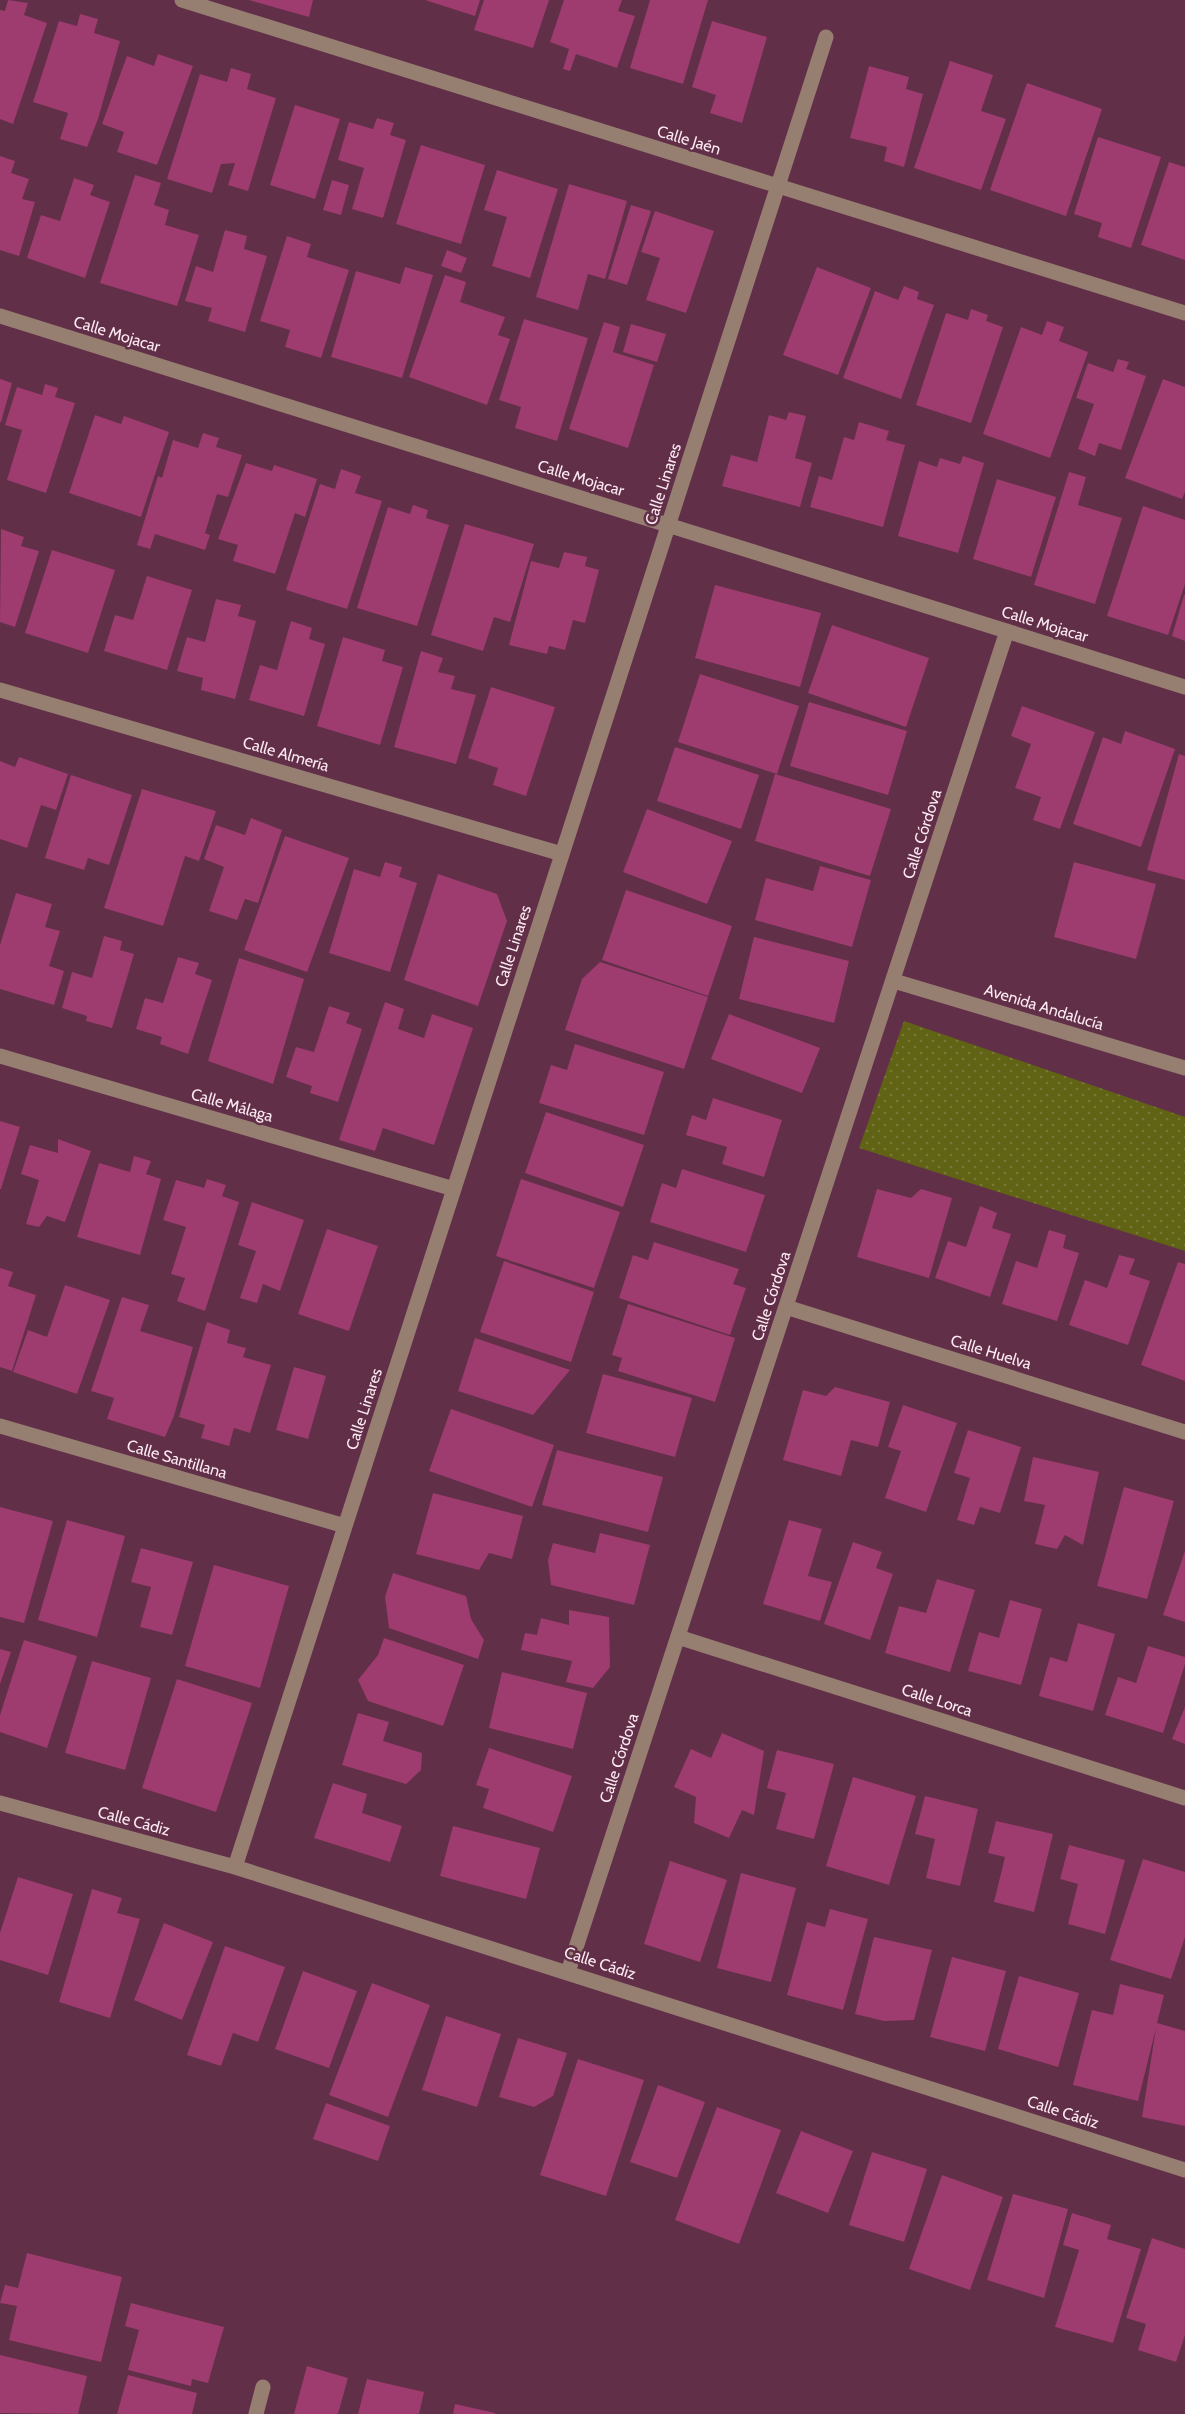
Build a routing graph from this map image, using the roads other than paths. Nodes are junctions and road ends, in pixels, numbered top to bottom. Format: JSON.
{"nodes":[{"id":1,"x":182,"y":0,"type":"edge"},
{"id":2,"x":826,"y":37,"type":"dead end"},
{"id":3,"x":778,"y":186,"type":"junction"},
{"id":4,"x":1185,"y":313,"type":"edge"},
{"id":5,"x":0,"y":316,"type":"edge"},
{"id":6,"x":669,"y":525,"type":"junction"},
{"id":7,"x":1007,"y":631,"type":"junction"},
{"id":8,"x":1185,"y":687,"type":"edge"},
{"id":9,"x":0,"y":690,"type":"edge"},
{"id":10,"x":562,"y":854,"type":"junction"},
{"id":11,"x":894,"y":981,"type":"junction"},
{"id":12,"x":0,"y":1056,"type":"edge"},
{"id":13,"x":1185,"y":1068,"type":"edge"},
{"id":14,"x":454,"y":1189,"type":"junction"},
{"id":15,"x":786,"y":1307,"type":"junction"},
{"id":16,"x":0,"y":1426,"type":"edge"},
{"id":17,"x":1185,"y":1432,"type":"edge"},
{"id":18,"x":345,"y":1526,"type":"junction"},
{"id":19,"x":678,"y":1637,"type":"junction"},
{"id":20,"x":1185,"y":1798,"type":"edge"},
{"id":21,"x":0,"y":1803,"type":"edge"},
{"id":22,"x":235,"y":1867,"type":"junction"},
{"id":23,"x":568,"y":1972,"type":"junction"},
{"id":24,"x":1185,"y":2170,"type":"edge"},
{"id":25,"x":263,"y":2387,"type":"dead end"},
{"id":26,"x":256,"y":2414,"type":"edge"}],
"edges":[{"from":1,"to":3,"type":"street","name":"Calle Jaén"},
{"from":2,"to":3,"type":"street","name":"Calle Linares"},
{"from":3,"to":4,"type":"street","name":"Calle Jaén"},
{"from":3,"to":6,"type":"street","name":"Calle Linares"},
{"from":5,"to":6,"type":"street","name":"Calle Mojacar"},
{"from":6,"to":7,"type":"street","name":"Calle Mojacar"},
{"from":6,"to":10,"type":"street","name":"Calle Linares"},
{"from":7,"to":8,"type":"street","name":"Calle Mojacar"},
{"from":7,"to":11,"type":"street","name":"Calle Córdova"},
{"from":9,"to":10,"type":"street","name":"Calle Almería"},
{"from":10,"to":14,"type":"street","name":"Calle Linares"},
{"from":11,"to":13,"type":"street","name":"Avenida Andalucía"},
{"from":11,"to":15,"type":"street","name":"Calle Córdova"},
{"from":12,"to":14,"type":"street","name":"Calle Málaga"},
{"from":14,"to":18,"type":"street","name":"Calle Linares"},
{"from":15,"to":17,"type":"street","name":"Calle Huelva"},
{"from":15,"to":19,"type":"street","name":"Calle Córdova"},
{"from":16,"to":18,"type":"street","name":"Calle Santillana"},
{"from":18,"to":22,"type":"street","name":"Calle Linares"},
{"from":19,"to":20,"type":"street","name":"Calle Lorca"},
{"from":19,"to":23,"type":"street","name":"Calle Córdova"},
{"from":21,"to":22,"type":"street","name":"Calle Cádiz"},
{"from":22,"to":23,"type":"street","name":"Calle Cádiz"},
{"from":23,"to":24,"type":"street","name":"Calle Cádiz"},
{"from":25,"to":26,"type":"street"}]}
